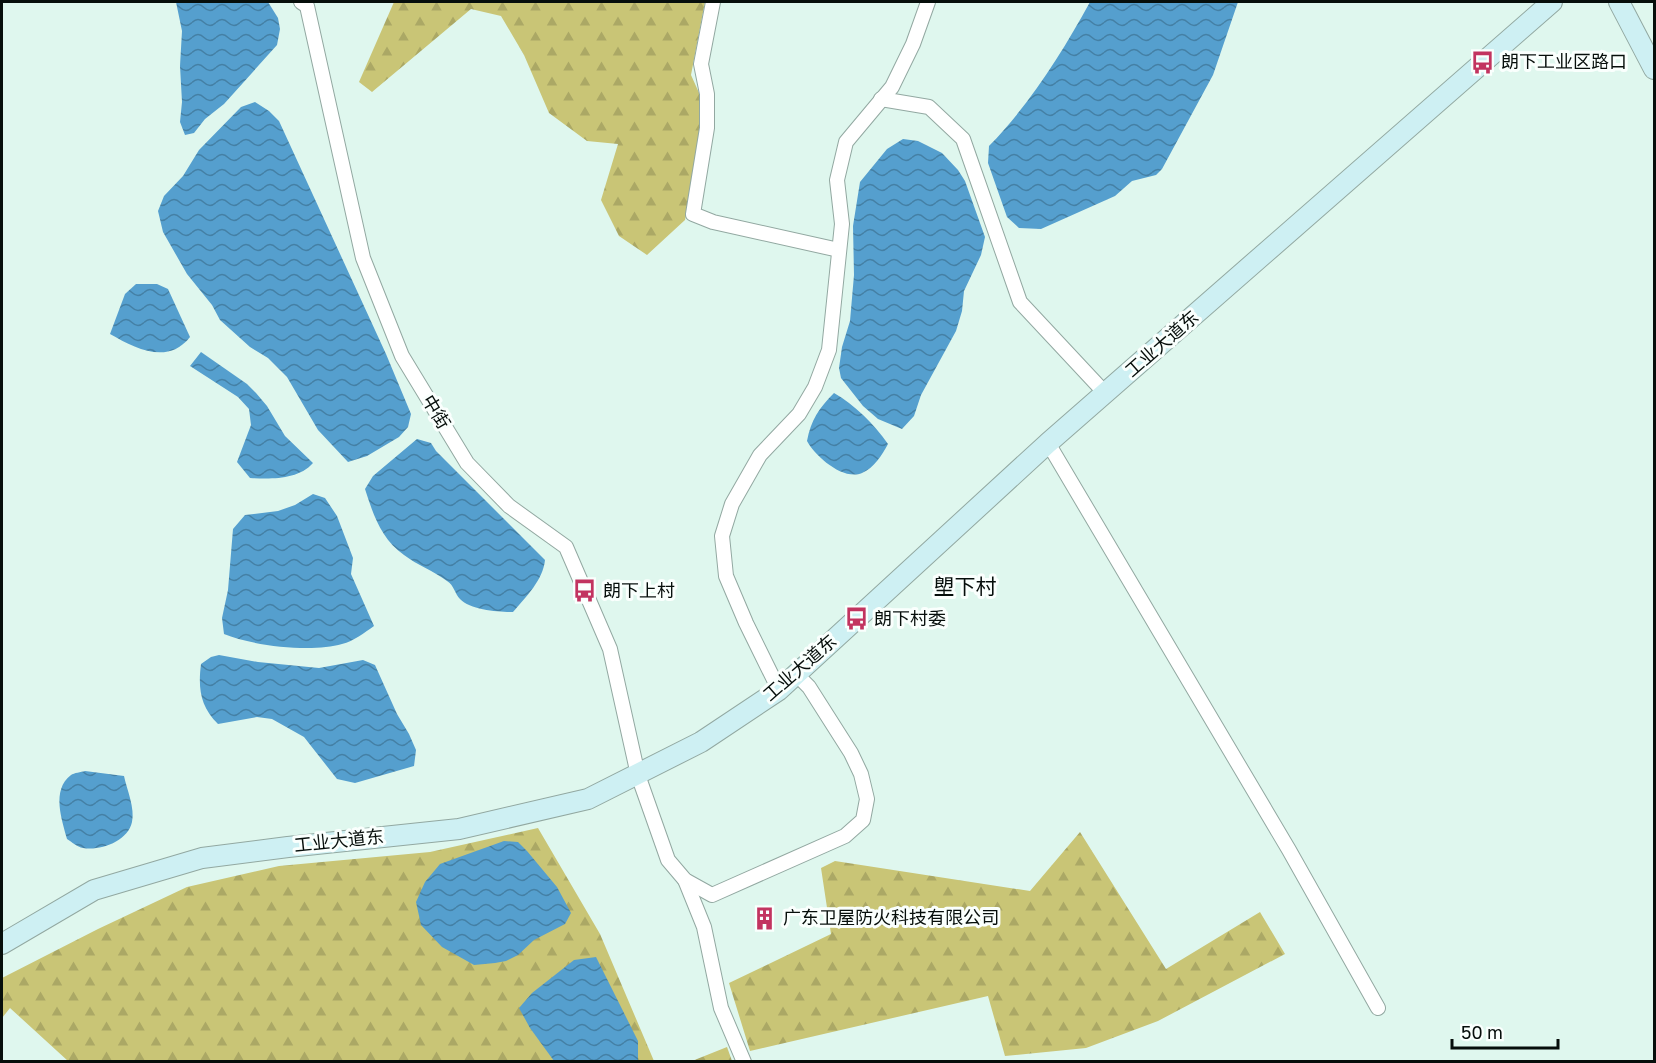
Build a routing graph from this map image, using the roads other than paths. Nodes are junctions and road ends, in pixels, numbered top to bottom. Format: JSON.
{"nodes":[{"id":1,"x":713,"y":2,"type":"edge"},
{"id":2,"x":928,"y":2,"type":"edge"},
{"id":3,"x":1552,"y":2,"type":"edge"},
{"id":4,"x":1619,"y":2,"type":"edge"},
{"id":5,"x":304,"y":4,"type":"edge"},
{"id":6,"x":1654,"y":69,"type":"edge"},
{"id":7,"x":881,"y":99,"type":"junction"},
{"id":8,"x":839,"y":250,"type":"junction"},
{"id":9,"x":1105,"y":393,"type":"junction"},
{"id":10,"x":1048,"y":443,"type":"junction"},
{"id":11,"x":796,"y":674,"type":"junction"},
{"id":12,"x":779,"y":690,"type":"junction"},
{"id":13,"x":638,"y":775,"type":"junction"},
{"id":14,"x":685,"y":880,"type":"junction"},
{"id":15,"x":2,"y":944,"type":"edge"},
{"id":16,"x":1378,"y":1008,"type":"dead end"},
{"id":17,"x":744,"y":1062,"type":"edge"}],
"edges":[{"from":1,"to":8,"type":"street"},
{"from":2,"to":7,"type":"street"},
{"from":3,"to":9,"type":"street","name":"工业大道东"},
{"from":4,"to":6,"type":"street"},
{"from":5,"to":13,"type":"street","name":"中街"},
{"from":7,"to":8,"type":"street"},
{"from":7,"to":9,"type":"street"},
{"from":8,"to":12,"type":"street"},
{"from":9,"to":10,"type":"street","name":"工业大道东"},
{"from":10,"to":11,"type":"street","name":"工业大道东"},
{"from":10,"to":16,"type":"street"},
{"from":11,"to":12,"type":"street","name":"工业大道东"},
{"from":11,"to":14,"type":"street"},
{"from":12,"to":13,"type":"street","name":"工业大道东"},
{"from":13,"to":14,"type":"street","name":"中街"},
{"from":13,"to":15,"type":"street","name":"工业大道东"},
{"from":14,"to":17,"type":"street"}]}
